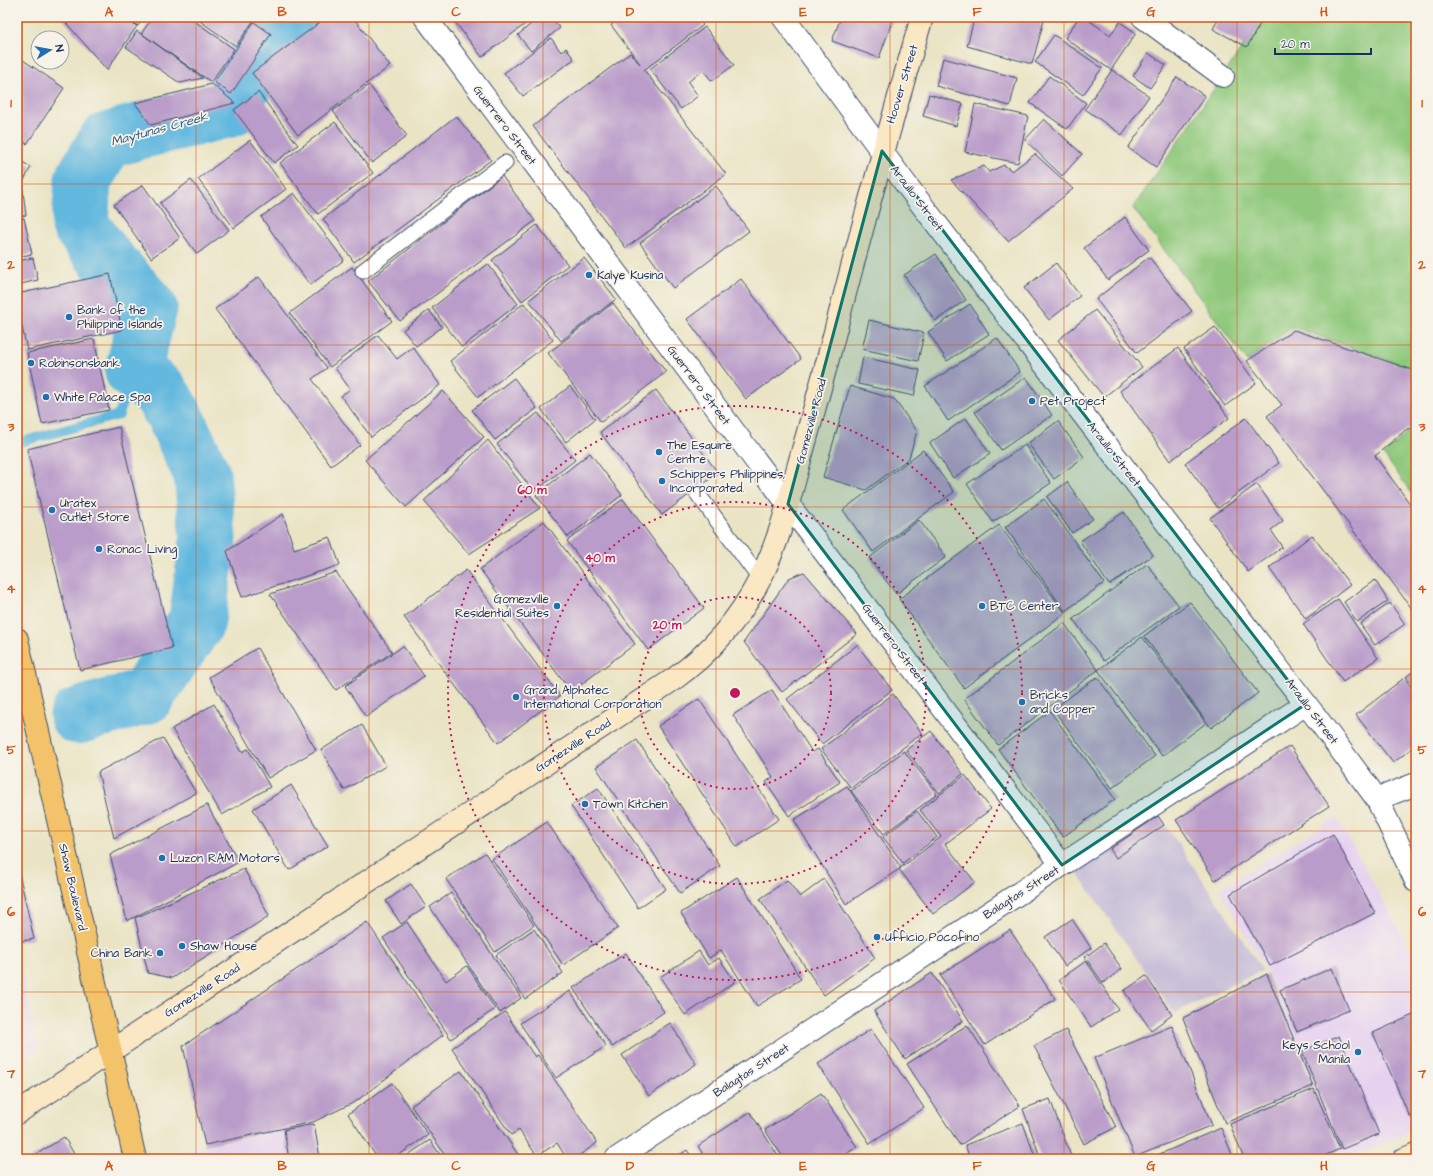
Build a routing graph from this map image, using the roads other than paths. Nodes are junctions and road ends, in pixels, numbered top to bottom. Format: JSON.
{"nodes":[{"id":1,"x":425,"y":17,"type":"edge"},
{"id":2,"x":784,"y":17,"type":"edge"},
{"id":3,"x":922,"y":17,"type":"edge"},
{"id":4,"x":1143,"y":17,"type":"edge"},
{"id":5,"x":1223,"y":76,"type":"dead end"},
{"id":6,"x":882,"y":151,"type":"junction"},
{"id":7,"x":505,"y":163,"type":"dead end"},
{"id":8,"x":363,"y":271,"type":"dead end"},
{"id":9,"x":697,"y":492,"type":"dead end"},
{"id":10,"x":788,"y":504,"type":"junction"},
{"id":11,"x":760,"y":578,"type":"junction"},
{"id":12,"x":17,"y":639,"type":"edge"},
{"id":13,"x":1306,"y":704,"type":"junction"},
{"id":14,"x":1416,"y":784,"type":"edge"},
{"id":15,"x":1377,"y":798,"type":"junction"},
{"id":16,"x":1062,"y":865,"type":"junction"},
{"id":17,"x":1416,"y":881,"type":"edge"},
{"id":18,"x":110,"y":1052,"type":"junction"},
{"id":19,"x":17,"y":1113,"type":"edge"},
{"id":20,"x":1416,"y":1154,"type":"edge"},
{"id":21,"x":135,"y":1159,"type":"edge"},
{"id":22,"x":616,"y":1159,"type":"edge"},
{"id":23,"x":1404,"y":1159,"type":"edge"}],
"edges":[{"from":1,"to":10,"type":"street","name":"Guerrero Street"},
{"from":2,"to":6,"type":"street","name":"Araullo Street"},
{"from":3,"to":6,"type":"main road","name":"Hoover Street"},
{"from":4,"to":5,"type":"street"},
{"from":6,"to":10,"type":"main road","name":"Gomezville Road"},
{"from":6,"to":13,"type":"street","name":"Araullo Street"},
{"from":7,"to":8,"type":"lane"},
{"from":9,"to":11,"type":"lane"},
{"from":10,"to":11,"type":"main road","name":"Gomezville Road"},
{"from":10,"to":16,"type":"street","name":"Guerrero Street"},
{"from":11,"to":18,"type":"main road","name":"Gomezville Road"},
{"from":12,"to":18,"type":"main road","name":"Shaw Boulevard"},
{"from":13,"to":15,"type":"street","name":"Araullo Street"},
{"from":13,"to":16,"type":"street","name":"Balagtas Street"},
{"from":14,"to":15,"type":"street"},
{"from":15,"to":17,"type":"street","name":"Araullo Street"},
{"from":16,"to":22,"type":"street","name":"Balagtas Street"},
{"from":18,"to":19,"type":"main road","name":"Gomezville Road"},
{"from":18,"to":21,"type":"main road","name":"Shaw Boulevard"},
{"from":20,"to":23,"type":"main road"}]}
